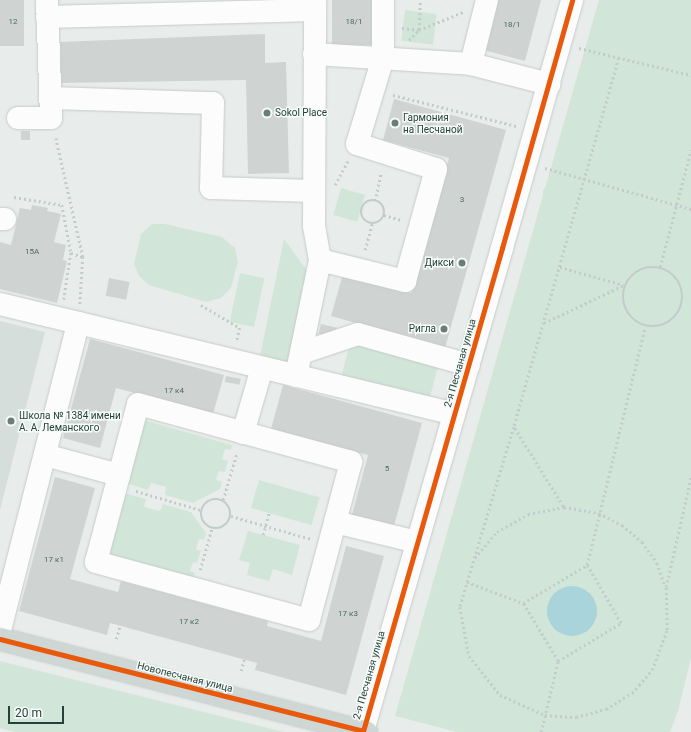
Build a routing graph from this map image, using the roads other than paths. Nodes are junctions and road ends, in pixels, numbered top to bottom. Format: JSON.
{"nodes":[{"id":1,"x":383,"y":0,"type":"edge"},
{"id":2,"x":572,"y":0,"type":"edge"},
{"id":3,"x":486,"y":2,"type":"edge"},
{"id":4,"x":315,"y":5,"type":"edge"},
{"id":5,"x":47,"y":9,"type":"edge"},
{"id":6,"x":314,"y":54,"type":"junction"},
{"id":7,"x":383,"y":58,"type":"junction"},
{"id":8,"x":471,"y":64,"type":"junction"},
{"id":9,"x":549,"y":84,"type":"junction"},
{"id":10,"x":51,"y":108,"type":"junction"},
{"id":11,"x":18,"y":118,"type":"dead end"},
{"id":12,"x":314,"y":191,"type":"junction"},
{"id":13,"x":320,"y":260,"type":"junction"},
{"id":14,"x":0,"y":304,"type":"edge"},
{"id":15,"x":69,"y":321,"type":"junction"},
{"id":16,"x":301,"y":353,"type":"junction"},
{"id":17,"x":468,"y":365,"type":"junction"},
{"id":18,"x":262,"y":368,"type":"junction"},
{"id":19,"x":296,"y":376,"type":"junction"},
{"id":20,"x":454,"y":414,"type":"junction"},
{"id":21,"x":243,"y":433,"type":"junction"},
{"id":22,"x":45,"y":455,"type":"junction"},
{"id":23,"x":118,"y":480,"type":"junction"},
{"id":24,"x":335,"y":522,"type":"junction"},
{"id":25,"x":417,"y":542,"type":"junction"},
{"id":26,"x":0,"y":630,"type":"edge"},
{"id":27,"x":0,"y":639,"type":"edge"},
{"id":28,"x":364,"y":732,"type":"edge"}],
"edges":[{"from":1,"to":7,"type":"street"},
{"from":2,"to":9,"type":"street","name":"2-я Песчаная улица"},
{"from":3,"to":8,"type":"street"},
{"from":4,"to":5,"type":"street"},
{"from":4,"to":6,"type":"street"},
{"from":5,"to":10,"type":"street"},
{"from":6,"to":7,"type":"street"},
{"from":6,"to":12,"type":"street"},
{"from":7,"to":8,"type":"street"},
{"from":7,"to":13,"type":"street"},
{"from":8,"to":9,"type":"street"},
{"from":9,"to":17,"type":"street","name":"2-я Песчаная улица"},
{"from":10,"to":11,"type":"street"},
{"from":10,"to":12,"type":"street"},
{"from":12,"to":13,"type":"street"},
{"from":13,"to":16,"type":"street"},
{"from":14,"to":15,"type":"street"},
{"from":15,"to":18,"type":"street"},
{"from":15,"to":22,"type":"street"},
{"from":16,"to":17,"type":"street"},
{"from":16,"to":19,"type":"street"},
{"from":17,"to":20,"type":"street","name":"2-я Песчаная улица"},
{"from":18,"to":19,"type":"street"},
{"from":18,"to":21,"type":"street"},
{"from":19,"to":20,"type":"street"},
{"from":20,"to":25,"type":"street","name":"2-я Песчаная улица"},
{"from":21,"to":23,"type":"street"},
{"from":21,"to":24,"type":"street"},
{"from":22,"to":23,"type":"street"},
{"from":22,"to":26,"type":"street"},
{"from":23,"to":24,"type":"street"},
{"from":24,"to":25,"type":"street"},
{"from":25,"to":28,"type":"street","name":"2-я Песчаная улица"},
{"from":27,"to":28,"type":"main road","name":"Новопесчаная улица"}]}
